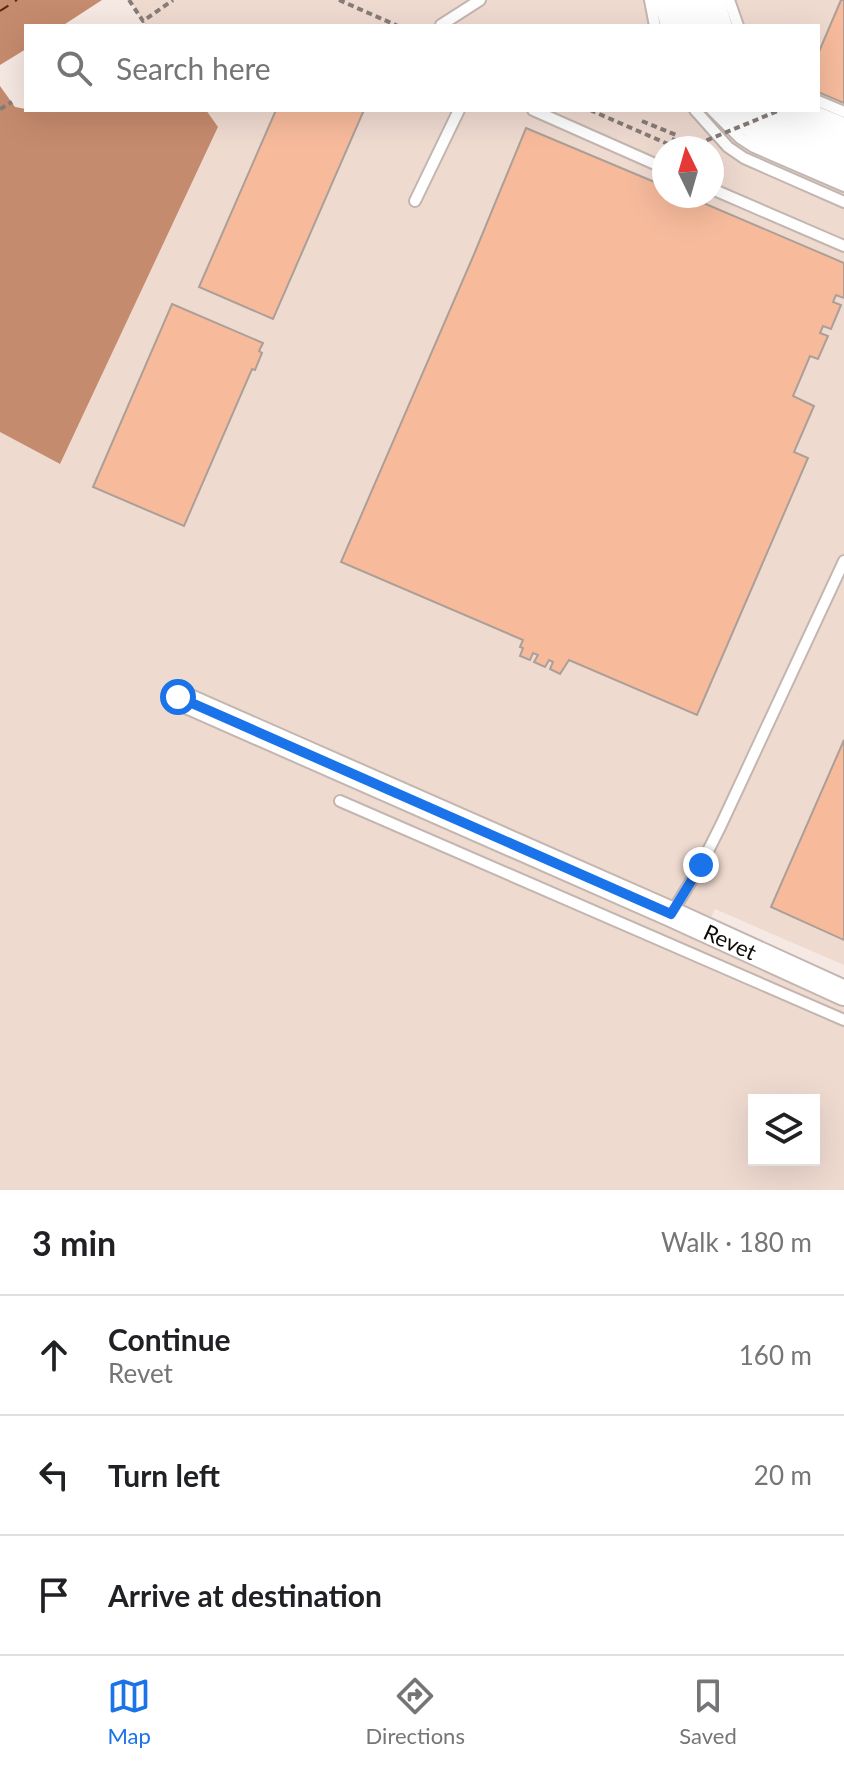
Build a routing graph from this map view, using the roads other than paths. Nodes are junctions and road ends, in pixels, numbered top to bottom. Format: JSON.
{"nodes":[{"id":1,"x":480,"y":0,"type":"edge"},
{"id":2,"x":650,"y":0,"type":"edge"},
{"id":3,"x":659,"y":0,"type":"edge"},
{"id":4,"x":668,"y":0,"type":"edge"},
{"id":5,"x":676,"y":0,"type":"edge"},
{"id":6,"x":685,"y":0,"type":"edge"},
{"id":7,"x":693,"y":0,"type":"edge"},
{"id":8,"x":702,"y":0,"type":"edge"},
{"id":9,"x":710,"y":0,"type":"edge"},
{"id":10,"x":719,"y":0,"type":"edge"},
{"id":11,"x":729,"y":0,"type":"edge"},
{"id":12,"x":443,"y":24,"type":"edge"},
{"id":13,"x":655,"y":24,"type":"edge"},
{"id":14,"x":665,"y":24,"type":"edge"},
{"id":15,"x":674,"y":24,"type":"edge"},
{"id":16,"x":682,"y":24,"type":"edge"},
{"id":17,"x":691,"y":24,"type":"edge"},
{"id":18,"x":699,"y":24,"type":"edge"},
{"id":19,"x":708,"y":24,"type":"edge"},
{"id":20,"x":717,"y":24,"type":"edge"},
{"id":21,"x":726,"y":24,"type":"edge"},
{"id":22,"x":737,"y":24,"type":"edge"},
{"id":23,"x":820,"y":102,"type":"edge"},
{"id":24,"x":458,"y":112,"type":"edge"},
{"id":25,"x":538,"y":112,"type":"edge"},
{"id":26,"x":697,"y":112,"type":"edge"},
{"id":27,"x":714,"y":112,"type":"edge"},
{"id":28,"x":725,"y":112,"type":"edge"},
{"id":29,"x":736,"y":112,"type":"edge"},
{"id":30,"x":749,"y":112,"type":"edge"},
{"id":31,"x":763,"y":112,"type":"edge"},
{"id":32,"x":779,"y":112,"type":"edge"},
{"id":33,"x":797,"y":112,"type":"edge"},
{"id":34,"x":818,"y":112,"type":"edge"},
{"id":35,"x":844,"y":112,"type":"edge"},
{"id":36,"x":844,"y":123,"type":"edge"},
{"id":37,"x":844,"y":132,"type":"edge"},
{"id":38,"x":844,"y":141,"type":"edge"},
{"id":39,"x":844,"y":150,"type":"edge"},
{"id":40,"x":844,"y":159,"type":"edge"},
{"id":41,"x":652,"y":163,"type":"edge"},
{"id":42,"x":844,"y":169,"type":"edge"},
{"id":43,"x":844,"y":178,"type":"edge"},
{"id":44,"x":844,"y":186,"type":"edge"},
{"id":45,"x":724,"y":194,"type":"edge"},
{"id":46,"x":415,"y":201,"type":"dead end"},
{"id":47,"x":844,"y":202,"type":"edge"},
{"id":48,"x":844,"y":246,"type":"edge"},
{"id":49,"x":844,"y":561,"type":"edge"},
{"id":50,"x":844,"y":577,"type":"edge"},
{"id":51,"x":800,"y":653,"type":"junction"},
{"id":52,"x":178,"y":697,"type":"dead end"},
{"id":53,"x":340,"y":801,"type":"dead end"},
{"id":54,"x":671,"y":914,"type":"junction"},
{"id":55,"x":844,"y":993,"type":"edge"},
{"id":56,"x":844,"y":1020,"type":"edge"}],
"edges":[{"from":1,"to":12,"type":"lane"},
{"from":2,"to":13,"type":"lane"},
{"from":3,"to":14,"type":"lane"},
{"from":4,"to":15,"type":"lane"},
{"from":5,"to":16,"type":"lane"},
{"from":6,"to":17,"type":"lane"},
{"from":7,"to":18,"type":"lane"},
{"from":8,"to":19,"type":"lane"},
{"from":9,"to":20,"type":"lane"},
{"from":10,"to":21,"type":"lane"},
{"from":11,"to":22,"type":"lane"},
{"from":23,"to":35,"type":"lane"},
{"from":24,"to":46,"type":"lane"},
{"from":25,"to":41,"type":"lane"},
{"from":26,"to":47,"type":"lane"},
{"from":27,"to":44,"type":"lane"},
{"from":28,"to":43,"type":"lane"},
{"from":29,"to":42,"type":"lane"},
{"from":30,"to":40,"type":"lane"},
{"from":31,"to":39,"type":"lane"},
{"from":32,"to":38,"type":"lane"},
{"from":33,"to":37,"type":"lane"},
{"from":34,"to":36,"type":"lane"},
{"from":45,"to":48,"type":"lane"},
{"from":49,"to":51,"type":"lane"},
{"from":50,"to":51,"type":"lane"},
{"from":51,"to":54,"type":"lane"},
{"from":52,"to":54,"type":"street","name":"Revet"},
{"from":53,"to":56,"type":"lane"},
{"from":54,"to":55,"type":"street","name":"Revet"}]}
